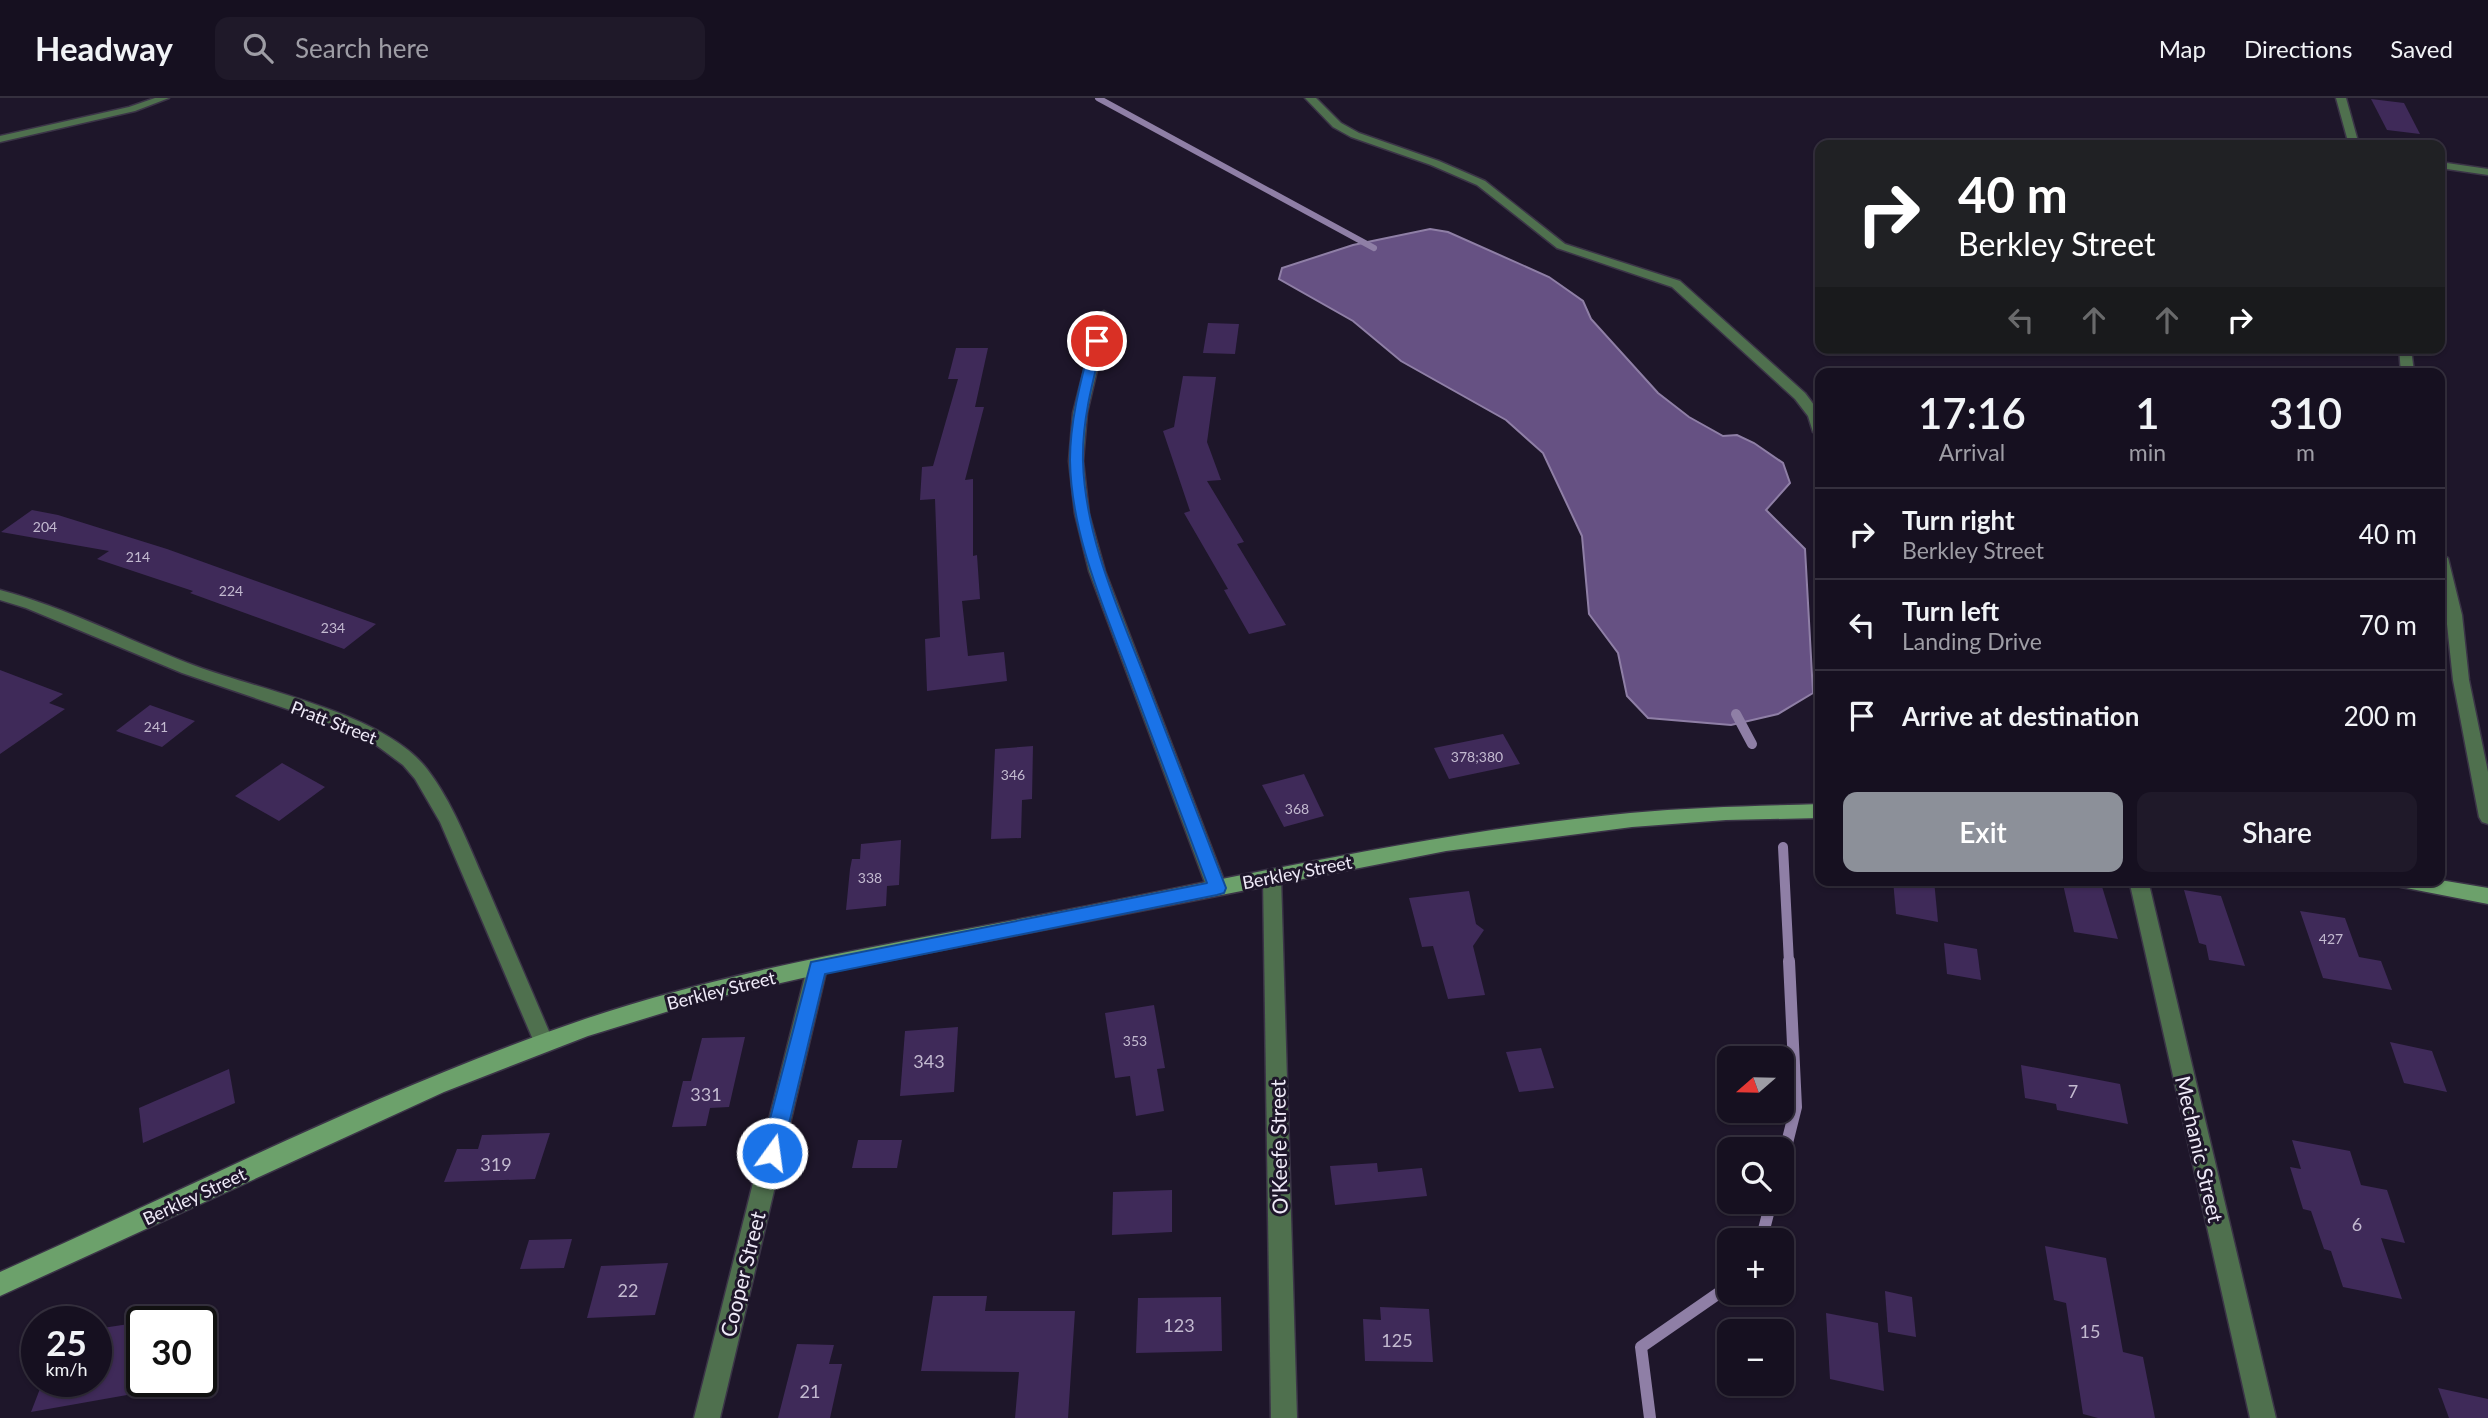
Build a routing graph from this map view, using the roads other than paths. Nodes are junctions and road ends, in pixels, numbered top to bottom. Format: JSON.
{"nodes":[{"id":1,"x":164,"y":98,"type":"edge"},
{"id":2,"x":1310,"y":98,"type":"edge"},
{"id":3,"x":2341,"y":98,"type":"edge"},
{"id":4,"x":0,"y":139,"type":"edge"},
{"id":5,"x":2353,"y":140,"type":"edge"},
{"id":6,"x":2445,"y":166,"type":"edge"},
{"id":7,"x":2488,"y":172,"type":"edge"},
{"id":8,"x":1104,"y":315,"type":"dead end"},
{"id":9,"x":1815,"y":415,"type":"edge"},
{"id":10,"x":2445,"y":578,"type":"edge"},
{"id":11,"x":0,"y":595,"type":"edge"},
{"id":12,"x":1815,"y":811,"type":"edge"},
{"id":13,"x":2488,"y":817,"type":"edge"},
{"id":14,"x":1272,"y":877,"type":"junction"},
{"id":15,"x":2139,"y":886,"type":"edge"},
{"id":16,"x":2433,"y":886,"type":"edge"},
{"id":17,"x":1217,"y":888,"type":"junction"},
{"id":18,"x":2488,"y":896,"type":"edge"},
{"id":19,"x":817,"y":968,"type":"junction"},
{"id":20,"x":544,"y":1043,"type":"junction"},
{"id":21,"x":0,"y":1284,"type":"edge"},
{"id":22,"x":706,"y":1418,"type":"edge"},
{"id":23,"x":1284,"y":1418,"type":"edge"},
{"id":24,"x":2263,"y":1418,"type":"edge"}],
"edges":[{"from":1,"to":4,"type":"street"},
{"from":2,"to":9,"type":"street"},
{"from":3,"to":5,"type":"street"},
{"from":6,"to":7,"type":"street"},
{"from":8,"to":17,"type":"street"},
{"from":10,"to":13,"type":"street"},
{"from":11,"to":20,"type":"street","name":"Pratt Street"},
{"from":12,"to":14,"type":"main road","name":"Berkley Street"},
{"from":14,"to":17,"type":"main road","name":"Berkley Street"},
{"from":14,"to":23,"type":"street","name":"O'Keefe Street"},
{"from":15,"to":24,"type":"street","name":"Mechanic Street"},
{"from":16,"to":18,"type":"main road"},
{"from":17,"to":19,"type":"main road","name":"Berkley Street"},
{"from":19,"to":20,"type":"main road","name":"Berkley Street"},
{"from":19,"to":22,"type":"street","name":"Cooper Street"},
{"from":20,"to":21,"type":"main road","name":"Berkley Street"}]}
